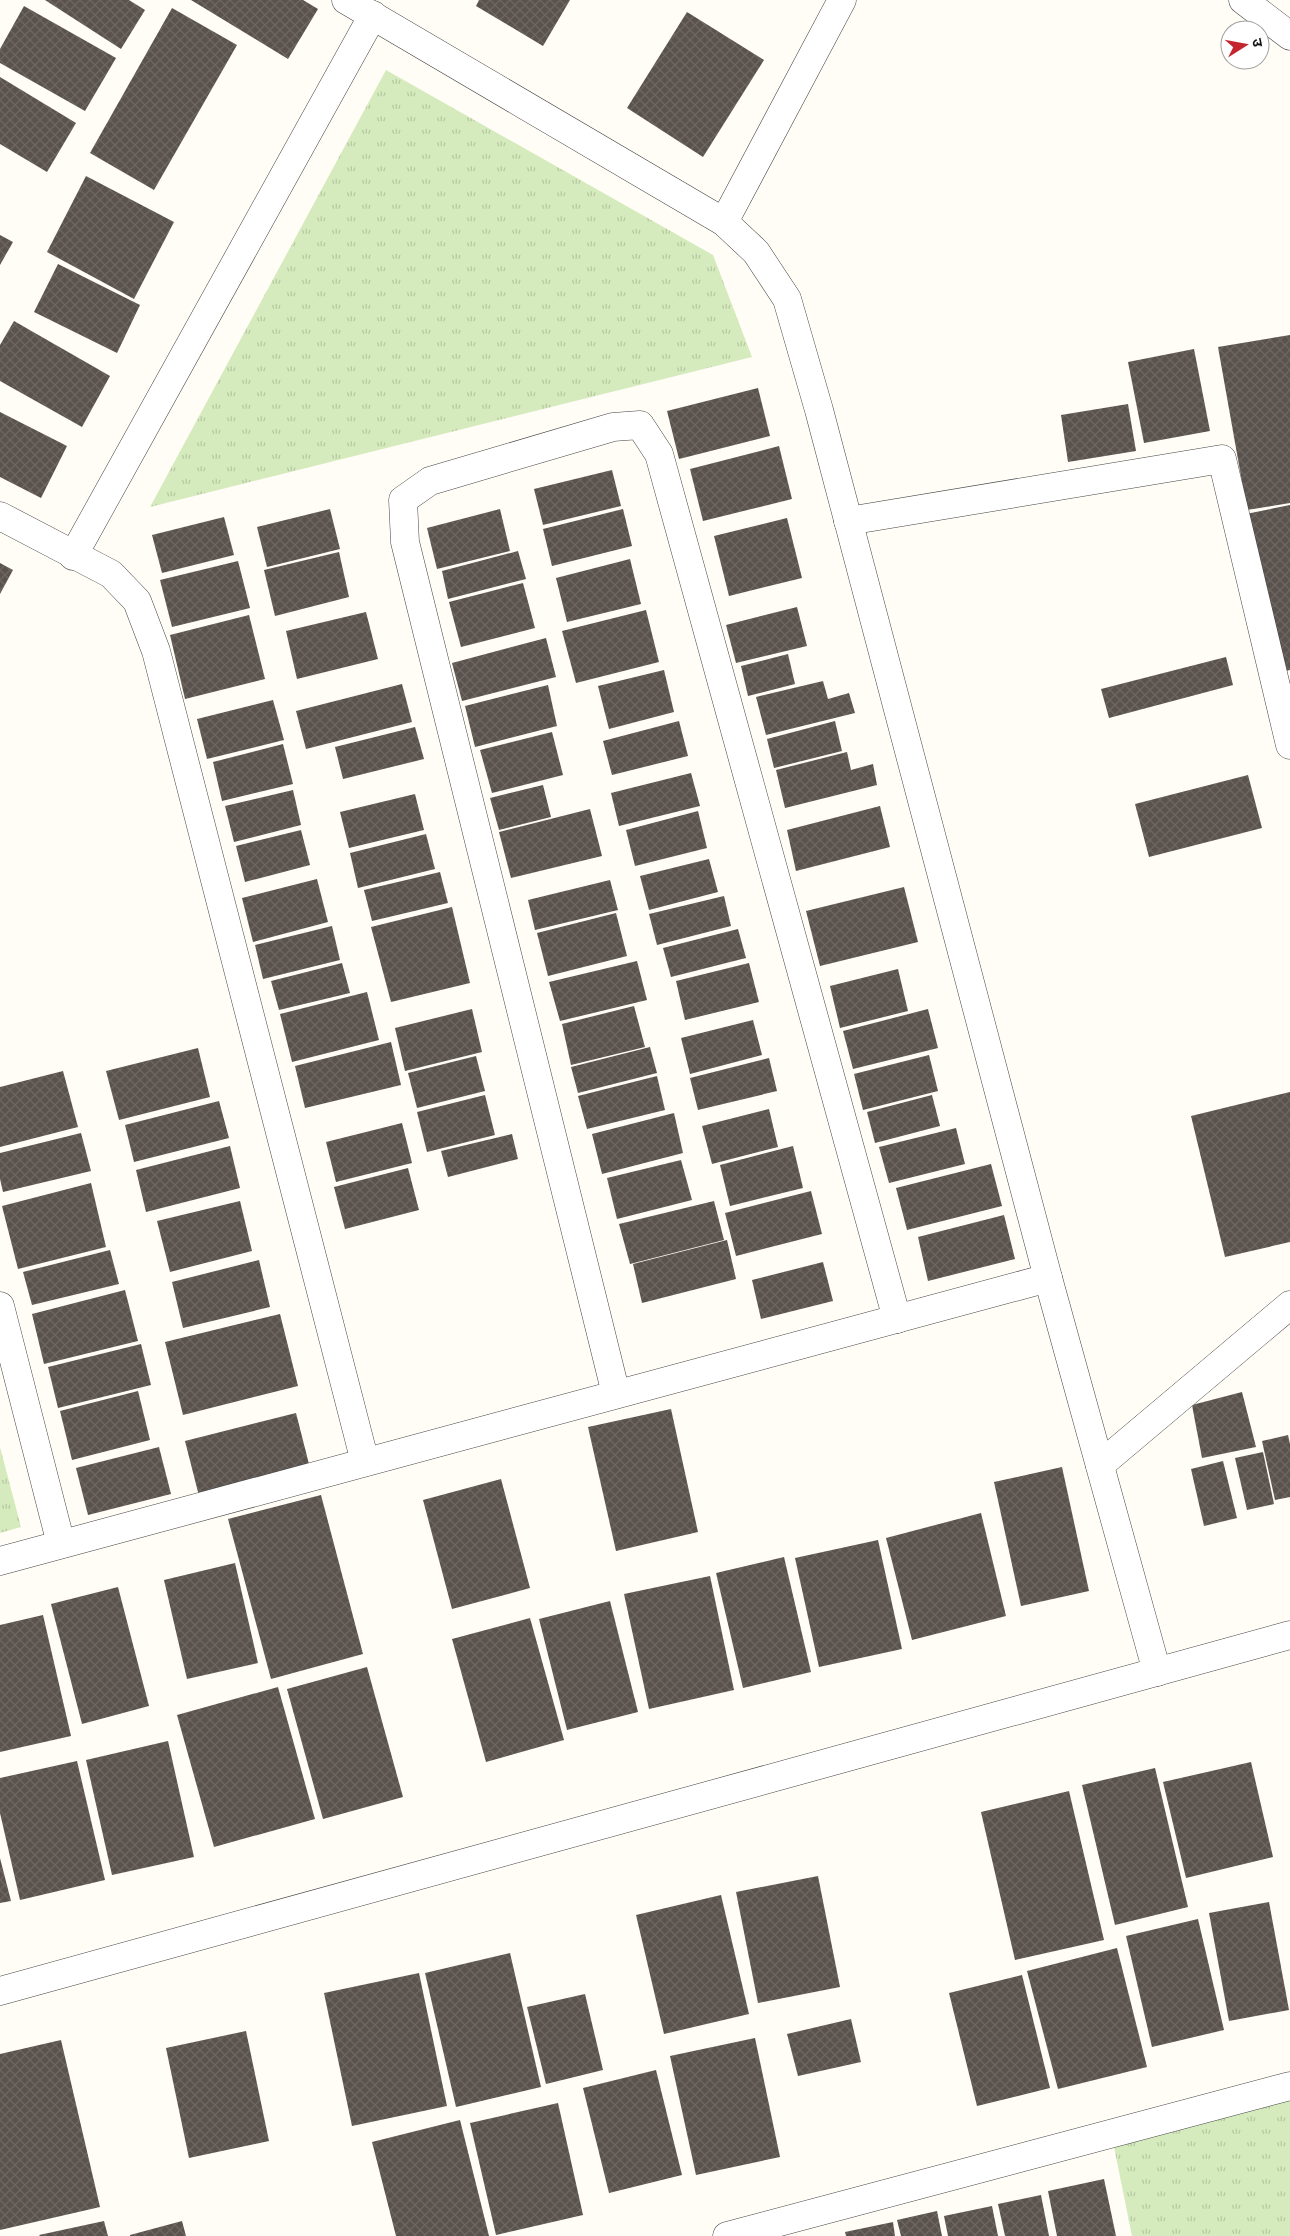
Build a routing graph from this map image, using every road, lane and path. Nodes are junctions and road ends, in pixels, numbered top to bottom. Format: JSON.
{"nodes":[{"id":1,"x":346,"y":0,"type":"edge"},
{"id":2,"x":842,"y":0,"type":"edge"},
{"id":3,"x":1243,"y":0,"type":"edge"},
{"id":4,"x":373,"y":15,"type":"junction"},
{"id":5,"x":1290,"y":36,"type":"edge"},
{"id":6,"x":724,"y":222,"type":"junction"},
{"id":7,"x":0,"y":516,"type":"edge"},
{"id":8,"x":848,"y":521,"type":"junction"},
{"id":9,"x":73,"y":556,"type":"junction"},
{"id":10,"x":1290,"y":745,"type":"edge"},
{"id":11,"x":1048,"y":1278,"type":"junction"},
{"id":12,"x":1290,"y":1305,"type":"edge"},
{"id":13,"x":0,"y":1306,"type":"edge"},
{"id":14,"x":897,"y":1319,"type":"junction"},
{"id":15,"x":616,"y":1394,"type":"junction"},
{"id":16,"x":365,"y":1462,"type":"junction"},
{"id":17,"x":1100,"y":1465,"type":"junction"},
{"id":18,"x":61,"y":1544,"type":"junction"},
{"id":19,"x":0,"y":1561,"type":"edge"},
{"id":20,"x":1290,"y":1635,"type":"edge"},
{"id":21,"x":1157,"y":1672,"type":"junction"},
{"id":22,"x":0,"y":1991,"type":"edge"},
{"id":23,"x":1290,"y":2086,"type":"edge"},
{"id":24,"x":727,"y":2236,"type":"edge"}],
"edges":[{"from":1,"to":4,"type":"street"},
{"from":2,"to":6,"type":"street"},
{"from":3,"to":5,"type":"street"},
{"from":4,"to":6,"type":"street"},
{"from":4,"to":9,"type":"street"},
{"from":6,"to":8,"type":"street"},
{"from":7,"to":9,"type":"street"},
{"from":8,"to":10,"type":"street"},
{"from":8,"to":11,"type":"street"},
{"from":9,"to":16,"type":"street"},
{"from":11,"to":14,"type":"street"},
{"from":11,"to":17,"type":"street"},
{"from":12,"to":17,"type":"street"},
{"from":13,"to":18,"type":"street"},
{"from":14,"to":15,"type":"street"},
{"from":14,"to":15,"type":"street"},
{"from":15,"to":16,"type":"street"},
{"from":16,"to":18,"type":"street"},
{"from":17,"to":21,"type":"street"},
{"from":18,"to":19,"type":"street"},
{"from":20,"to":21,"type":"street"},
{"from":21,"to":22,"type":"street"},
{"from":23,"to":24,"type":"street"}]}
